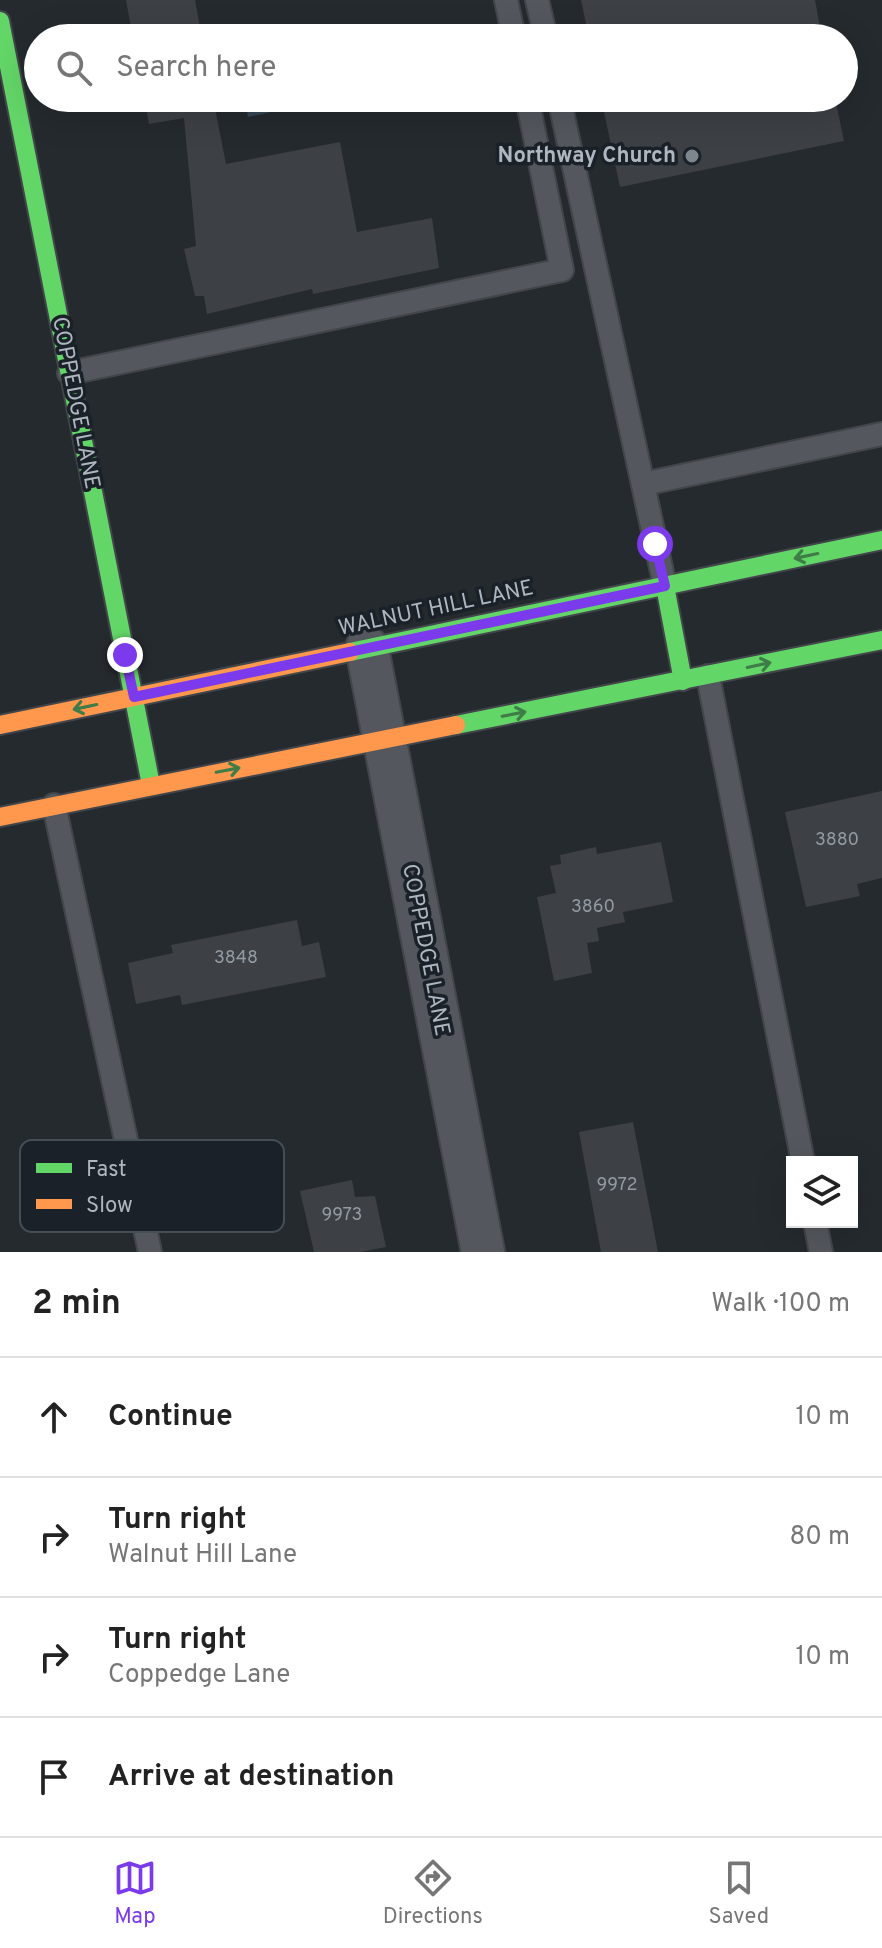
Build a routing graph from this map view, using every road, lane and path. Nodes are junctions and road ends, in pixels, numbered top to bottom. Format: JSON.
{"nodes":[{"id":1,"x":506,"y":0,"type":"edge"},
{"id":2,"x":537,"y":0,"type":"edge"},
{"id":3,"x":0,"y":21,"type":"edge"},
{"id":4,"x":511,"y":24,"type":"edge"},
{"id":5,"x":543,"y":24,"type":"edge"},
{"id":6,"x":530,"y":112,"type":"edge"},
{"id":7,"x":562,"y":112,"type":"edge"},
{"id":8,"x":69,"y":373,"type":"junction"},
{"id":9,"x":882,"y":434,"type":"edge"},
{"id":10,"x":643,"y":484,"type":"junction"},
{"id":11,"x":882,"y":540,"type":"edge"},
{"id":12,"x":665,"y":586,"type":"junction"},
{"id":13,"x":882,"y":640,"type":"edge"},
{"id":14,"x":367,"y":648,"type":"junction"},
{"id":15,"x":708,"y":676,"type":"junction"},
{"id":16,"x":683,"y":681,"type":"junction"},
{"id":17,"x":134,"y":697,"type":"junction"},
{"id":18,"x":0,"y":725,"type":"edge"},
{"id":19,"x":383,"y":740,"type":"junction"},
{"id":20,"x":151,"y":785,"type":"junction"},
{"id":21,"x":54,"y":805,"type":"junction"},
{"id":22,"x":0,"y":817,"type":"edge"},
{"id":23,"x":126,"y":1140,"type":"edge"},
{"id":24,"x":802,"y":1156,"type":"edge"},
{"id":25,"x":816,"y":1228,"type":"edge"},
{"id":26,"x":146,"y":1232,"type":"edge"},
{"id":27,"x":150,"y":1252,"type":"edge"},
{"id":28,"x":483,"y":1252,"type":"edge"},
{"id":29,"x":821,"y":1252,"type":"edge"}],
"edges":[{"from":1,"to":4,"type":"lane"},
{"from":2,"to":5,"type":"lane"},
{"from":3,"to":8,"type":"main road","name":"COPPEDGE LANE"},
{"from":6,"to":8,"type":"lane"},
{"from":7,"to":10,"type":"lane"},
{"from":8,"to":17,"type":"main road","name":"COPPEDGE LANE"},
{"from":9,"to":10,"type":"lane"},
{"from":10,"to":12,"type":"lane"},
{"from":11,"to":12,"type":"main road","name":"WALNUT HILL LANE","one_way":true},
{"from":12,"to":14,"type":"main road","name":"WALNUT HILL LANE"},
{"from":12,"to":16,"type":"main road"},
{"from":15,"to":13,"type":"main road","one_way":true},
{"from":14,"to":17,"type":"main road","name":"WALNUT HILL LANE"},
{"from":14,"to":19,"type":"street","name":"COPPEDGE LANE"},
{"from":15,"to":16,"type":"main road"},
{"from":15,"to":24,"type":"lane"},
{"from":19,"to":16,"type":"main road","one_way":true},
{"from":17,"to":18,"type":"main road","name":"WALNUT HILL LANE","one_way":true},
{"from":17,"to":20,"type":"main road","name":"COPPEDGE LANE"},
{"from":20,"to":19,"type":"main road","one_way":true},
{"from":19,"to":28,"type":"street","name":"COPPEDGE LANE"},
{"from":20,"to":21,"type":"main road"},
{"from":21,"to":22,"type":"main road"},
{"from":21,"to":23,"type":"lane"},
{"from":25,"to":29,"type":"lane"},
{"from":26,"to":27,"type":"lane"}]}
